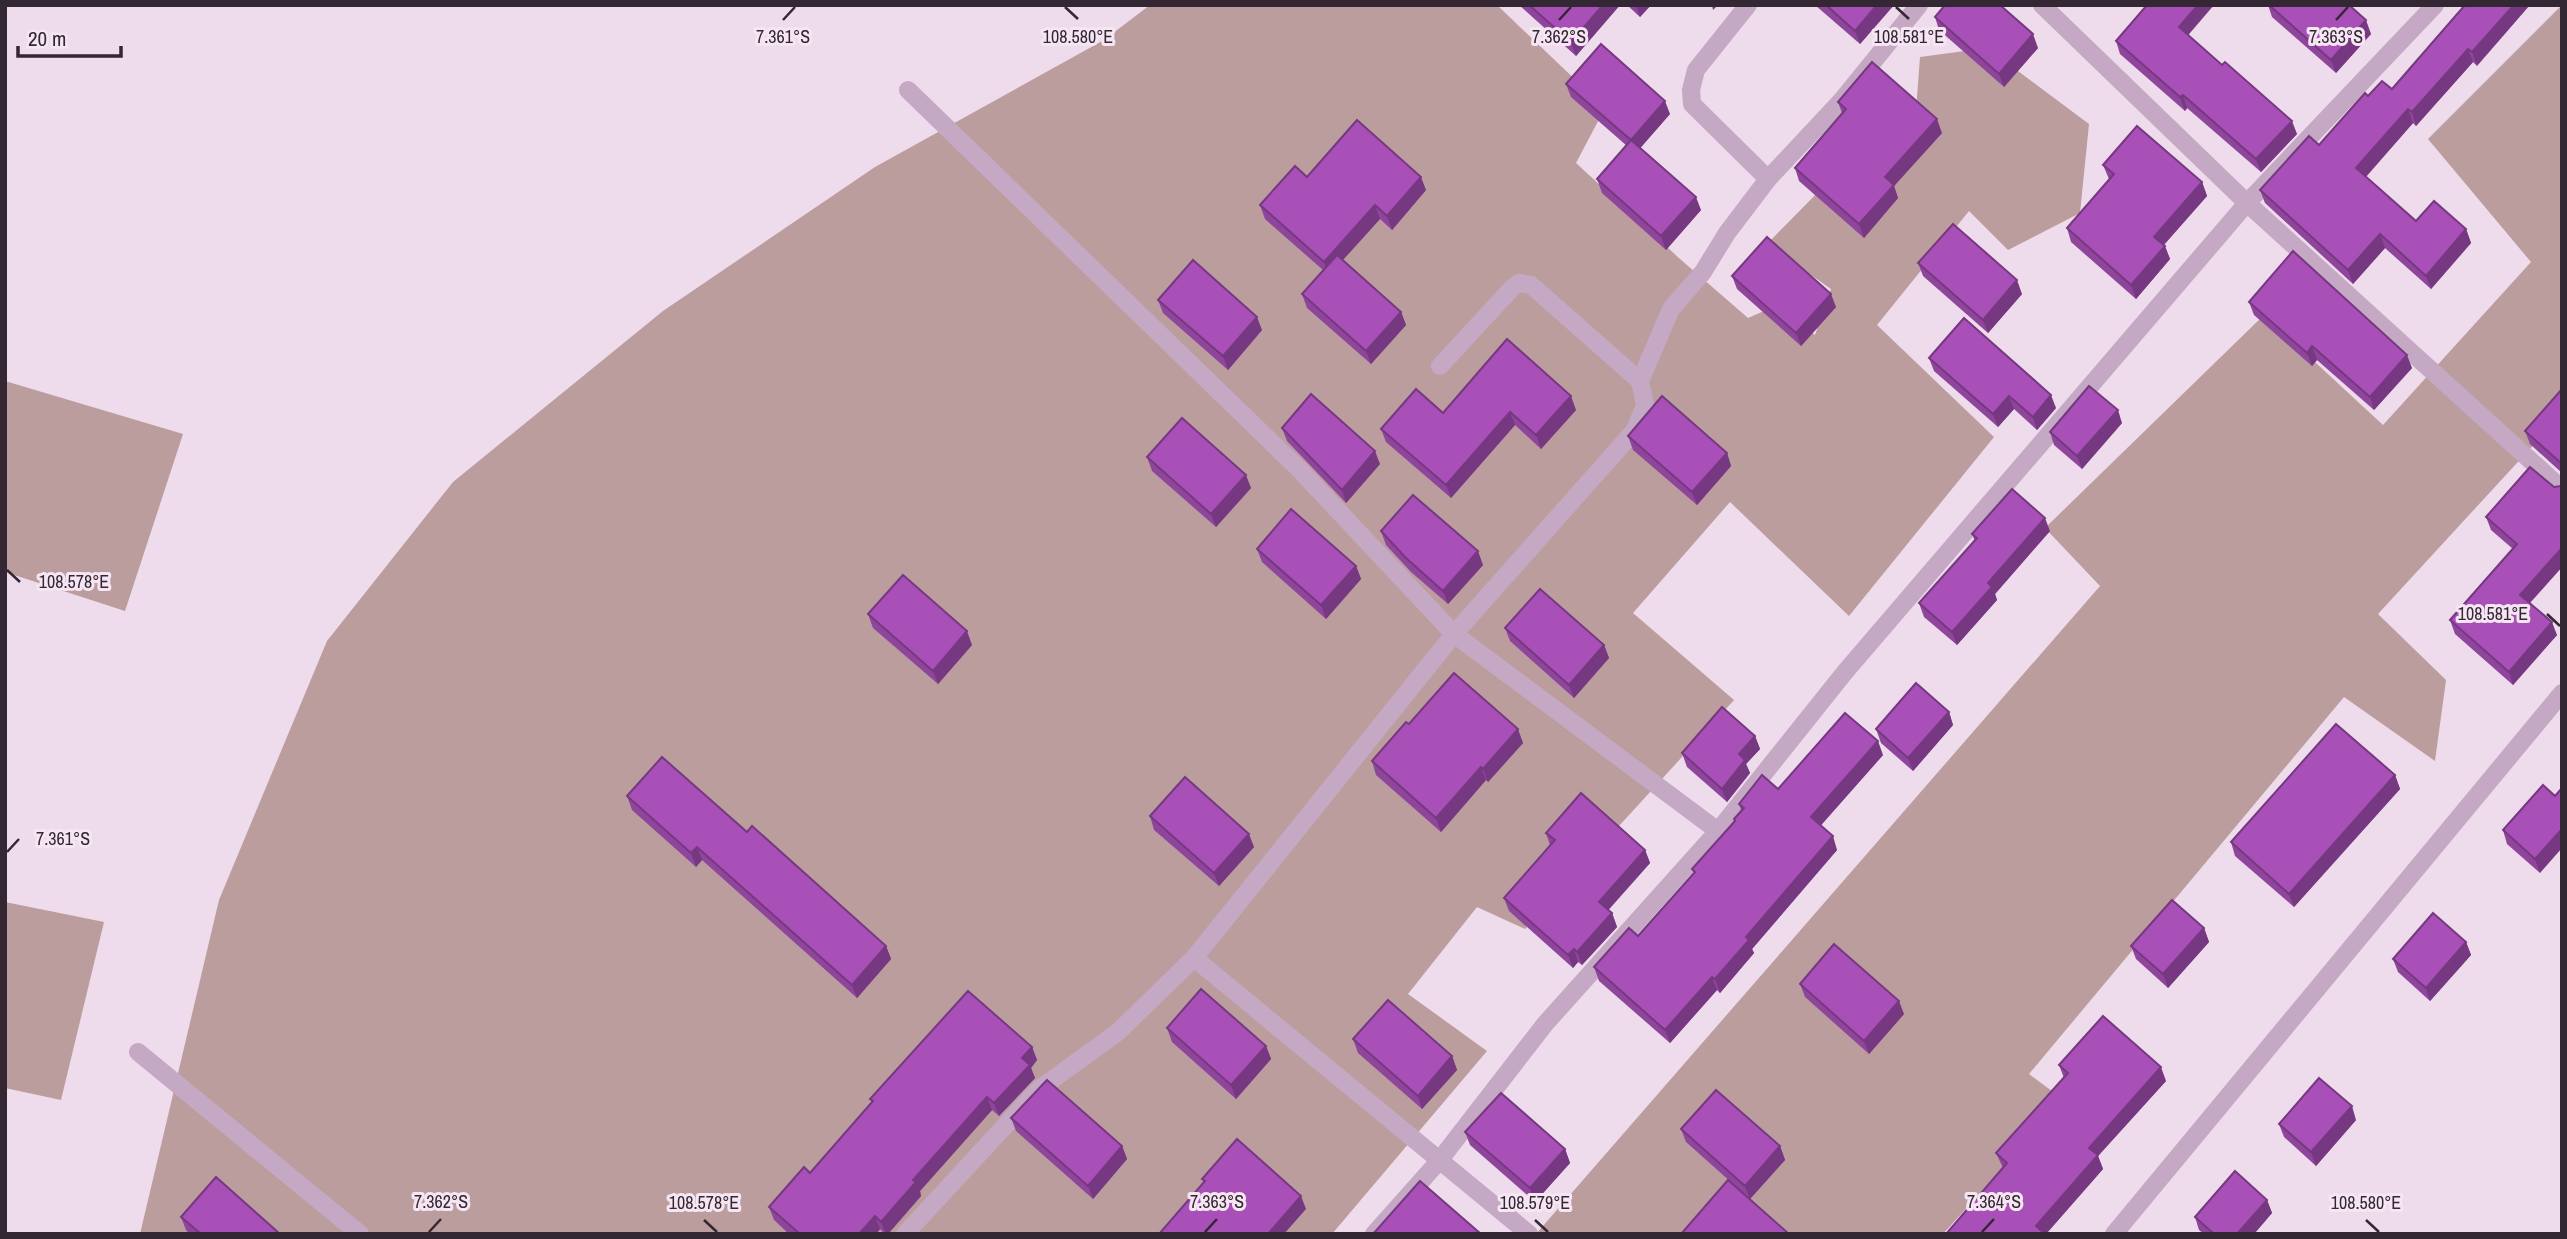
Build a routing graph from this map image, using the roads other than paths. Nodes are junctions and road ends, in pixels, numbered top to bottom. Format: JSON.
{"nodes":[{"id":1,"x":1748,"y":5,"type":"edge"},
{"id":2,"x":1919,"y":5,"type":"edge"},
{"id":3,"x":2042,"y":5,"type":"edge"},
{"id":4,"x":2435,"y":5,"type":"edge"},
{"id":5,"x":908,"y":90,"type":"dead end"},
{"id":6,"x":1769,"y":179,"type":"junction"},
{"id":7,"x":2247,"y":203,"type":"junction"},
{"id":8,"x":1440,"y":366,"type":"dead end"},
{"id":9,"x":1640,"y":381,"type":"junction"},
{"id":10,"x":2562,"y":489,"type":"edge"},
{"id":11,"x":1454,"y":634,"type":"junction"},
{"id":12,"x":2562,"y":693,"type":"edge"},
{"id":13,"x":1718,"y":831,"type":"junction"},
{"id":14,"x":1194,"y":958,"type":"junction"},
{"id":15,"x":138,"y":1052,"type":"dead end"},
{"id":16,"x":1439,"y":1161,"type":"junction"},
{"id":17,"x":360,"y":1234,"type":"edge"},
{"id":18,"x":905,"y":1234,"type":"edge"},
{"id":19,"x":1374,"y":1234,"type":"edge"},
{"id":20,"x":1529,"y":1234,"type":"edge"},
{"id":21,"x":2114,"y":1234,"type":"edge"}],
"edges":[{"from":1,"to":6,"type":"street"},
{"from":2,"to":6,"type":"street"},
{"from":3,"to":7,"type":"street"},
{"from":4,"to":7,"type":"street"},
{"from":5,"to":11,"type":"street"},
{"from":6,"to":9,"type":"street"},
{"from":7,"to":10,"type":"street"},
{"from":7,"to":13,"type":"street"},
{"from":8,"to":9,"type":"street"},
{"from":9,"to":11,"type":"street"},
{"from":11,"to":13,"type":"street"},
{"from":11,"to":14,"type":"street"},
{"from":12,"to":21,"type":"street"},
{"from":13,"to":16,"type":"street"},
{"from":14,"to":16,"type":"street"},
{"from":14,"to":18,"type":"street"},
{"from":15,"to":17,"type":"street"},
{"from":16,"to":19,"type":"street"},
{"from":16,"to":20,"type":"street"}]}
